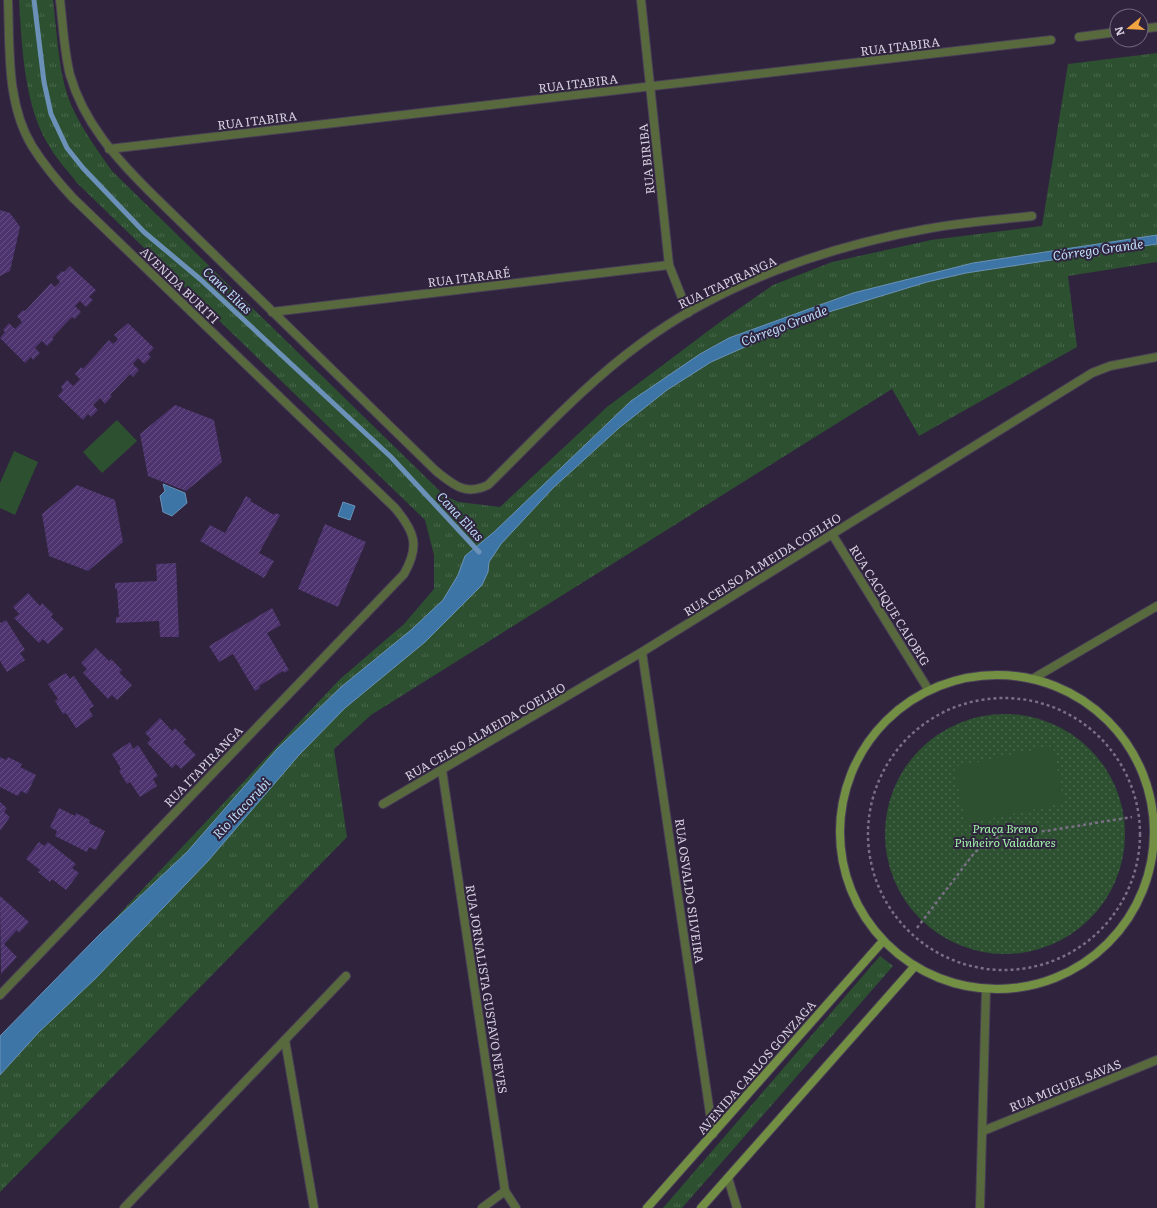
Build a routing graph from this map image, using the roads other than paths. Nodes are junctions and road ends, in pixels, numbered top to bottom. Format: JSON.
{"nodes":[{"id":1,"x":8,"y":0,"type":"edge"},
{"id":2,"x":60,"y":0,"type":"edge"},
{"id":3,"x":641,"y":0,"type":"edge"},
{"id":4,"x":1109,"y":33,"type":"edge"},
{"id":5,"x":1079,"y":37,"type":"dead end"},
{"id":6,"x":1051,"y":40,"type":"dead end"},
{"id":7,"x":650,"y":87,"type":"junction"},
{"id":8,"x":109,"y":149,"type":"junction"},
{"id":9,"x":1032,"y":216,"type":"dead end"},
{"id":10,"x":669,"y":265,"type":"junction"},
{"id":11,"x":272,"y":312,"type":"junction"},
{"id":12,"x":688,"y":313,"type":"junction"},
{"id":13,"x":1157,"y":357,"type":"edge"},
{"id":14,"x":832,"y":534,"type":"junction"},
{"id":15,"x":414,"y":547,"type":"joint"},
{"id":16,"x":1157,"y":606,"type":"edge"},
{"id":17,"x":642,"y":652,"type":"junction"},
{"id":18,"x":1034,"y":678,"type":"junction"},
{"id":19,"x":928,"y":689,"type":"junction"},
{"id":20,"x":442,"y":770,"type":"junction"},
{"id":21,"x":1154,"y":798,"type":"edge"},
{"id":22,"x":383,"y":804,"type":"dead end"},
{"id":23,"x":1156,"y":834,"type":"edge"},
{"id":24,"x":883,"y":941,"type":"junction"},
{"id":25,"x":915,"y":966,"type":"junction"},
{"id":26,"x":346,"y":976,"type":"dead end"},
{"id":27,"x":986,"y":990,"type":"junction"},
{"id":28,"x":0,"y":995,"type":"edge"},
{"id":29,"x":285,"y":1040,"type":"junction"},
{"id":30,"x":1157,"y":1060,"type":"edge"},
{"id":31,"x":983,"y":1131,"type":"junction"},
{"id":32,"x":713,"y":1134,"type":"junction"},
{"id":33,"x":728,"y":1178,"type":"junction"},
{"id":34,"x":505,"y":1191,"type":"junction"},
{"id":35,"x":124,"y":1208,"type":"edge"},
{"id":36,"x":314,"y":1208,"type":"edge"},
{"id":37,"x":482,"y":1208,"type":"edge"},
{"id":38,"x":516,"y":1208,"type":"edge"},
{"id":39,"x":647,"y":1208,"type":"edge"},
{"id":40,"x":701,"y":1208,"type":"edge"},
{"id":41,"x":736,"y":1208,"type":"edge"},
{"id":42,"x":980,"y":1208,"type":"edge"}],
"edges":[{"from":1,"to":15,"type":"street","name":"AVENIDA BURITI"},
{"from":2,"to":8,"type":"street"},
{"from":3,"to":7,"type":"street","name":"RUA BIRIBA"},
{"from":4,"to":5,"type":"street"},
{"from":6,"to":7,"type":"street","name":"RUA ITABIRA"},
{"from":7,"to":8,"type":"street","name":"RUA ITABIRA"},
{"from":7,"to":10,"type":"street","name":"RUA BIRIBA"},
{"from":8,"to":11,"type":"street"},
{"from":9,"to":12,"type":"street","name":"RUA ITAPIRANGA"},
{"from":10,"to":11,"type":"street","name":"RUA ITARARÉ"},
{"from":10,"to":12,"type":"street","name":"RUA BIRIBA"},
{"from":11,"to":12,"type":"street","name":"RUA ITAPIRANGA"},
{"from":13,"to":14,"type":"street","name":"RUA CELSO ALMEIDA COELHO"},
{"from":14,"to":17,"type":"street","name":"RUA CELSO ALMEIDA COELHO"},
{"from":14,"to":19,"type":"street","name":"RUA CACIQUE CAIOBIG"},
{"from":15,"to":28,"type":"street","name":"RUA ITAPIRANGA"},
{"from":16,"to":18,"type":"street"},
{"from":17,"to":20,"type":"street","name":"RUA CELSO ALMEIDA COELHO"},
{"from":17,"to":32,"type":"street","name":"RUA OSVALDO SILVEIRA"},
{"from":18,"to":19,"type":"street"},
{"from":18,"to":21,"type":"street"},
{"from":19,"to":24,"type":"street"},
{"from":20,"to":22,"type":"street","name":"RUA CELSO ALMEIDA COELHO"},
{"from":20,"to":34,"type":"street","name":"RUA JORNALISTA GUSTAVO NEVES"},
{"from":21,"to":23,"type":"street"},
{"from":23,"to":27,"type":"street"},
{"from":24,"to":25,"type":"street"},
{"from":24,"to":32,"type":"street","name":"AVENIDA CARLOS GONZAGA"},
{"from":25,"to":27,"type":"street"},
{"from":25,"to":33,"type":"street"},
{"from":26,"to":29,"type":"street"},
{"from":27,"to":31,"type":"street"},
{"from":29,"to":35,"type":"street"},
{"from":29,"to":36,"type":"street"},
{"from":30,"to":31,"type":"street","name":"RUA MIGUEL SAVAS"},
{"from":31,"to":42,"type":"street"},
{"from":32,"to":39,"type":"street","name":"AVENIDA CARLOS GONZAGA"},
{"from":33,"to":40,"type":"street"},
{"from":33,"to":41,"type":"street"},
{"from":34,"to":37,"type":"street"},
{"from":34,"to":38,"type":"street","name":"RUA JORNALISTA GUSTAVO NEVES"}]}
